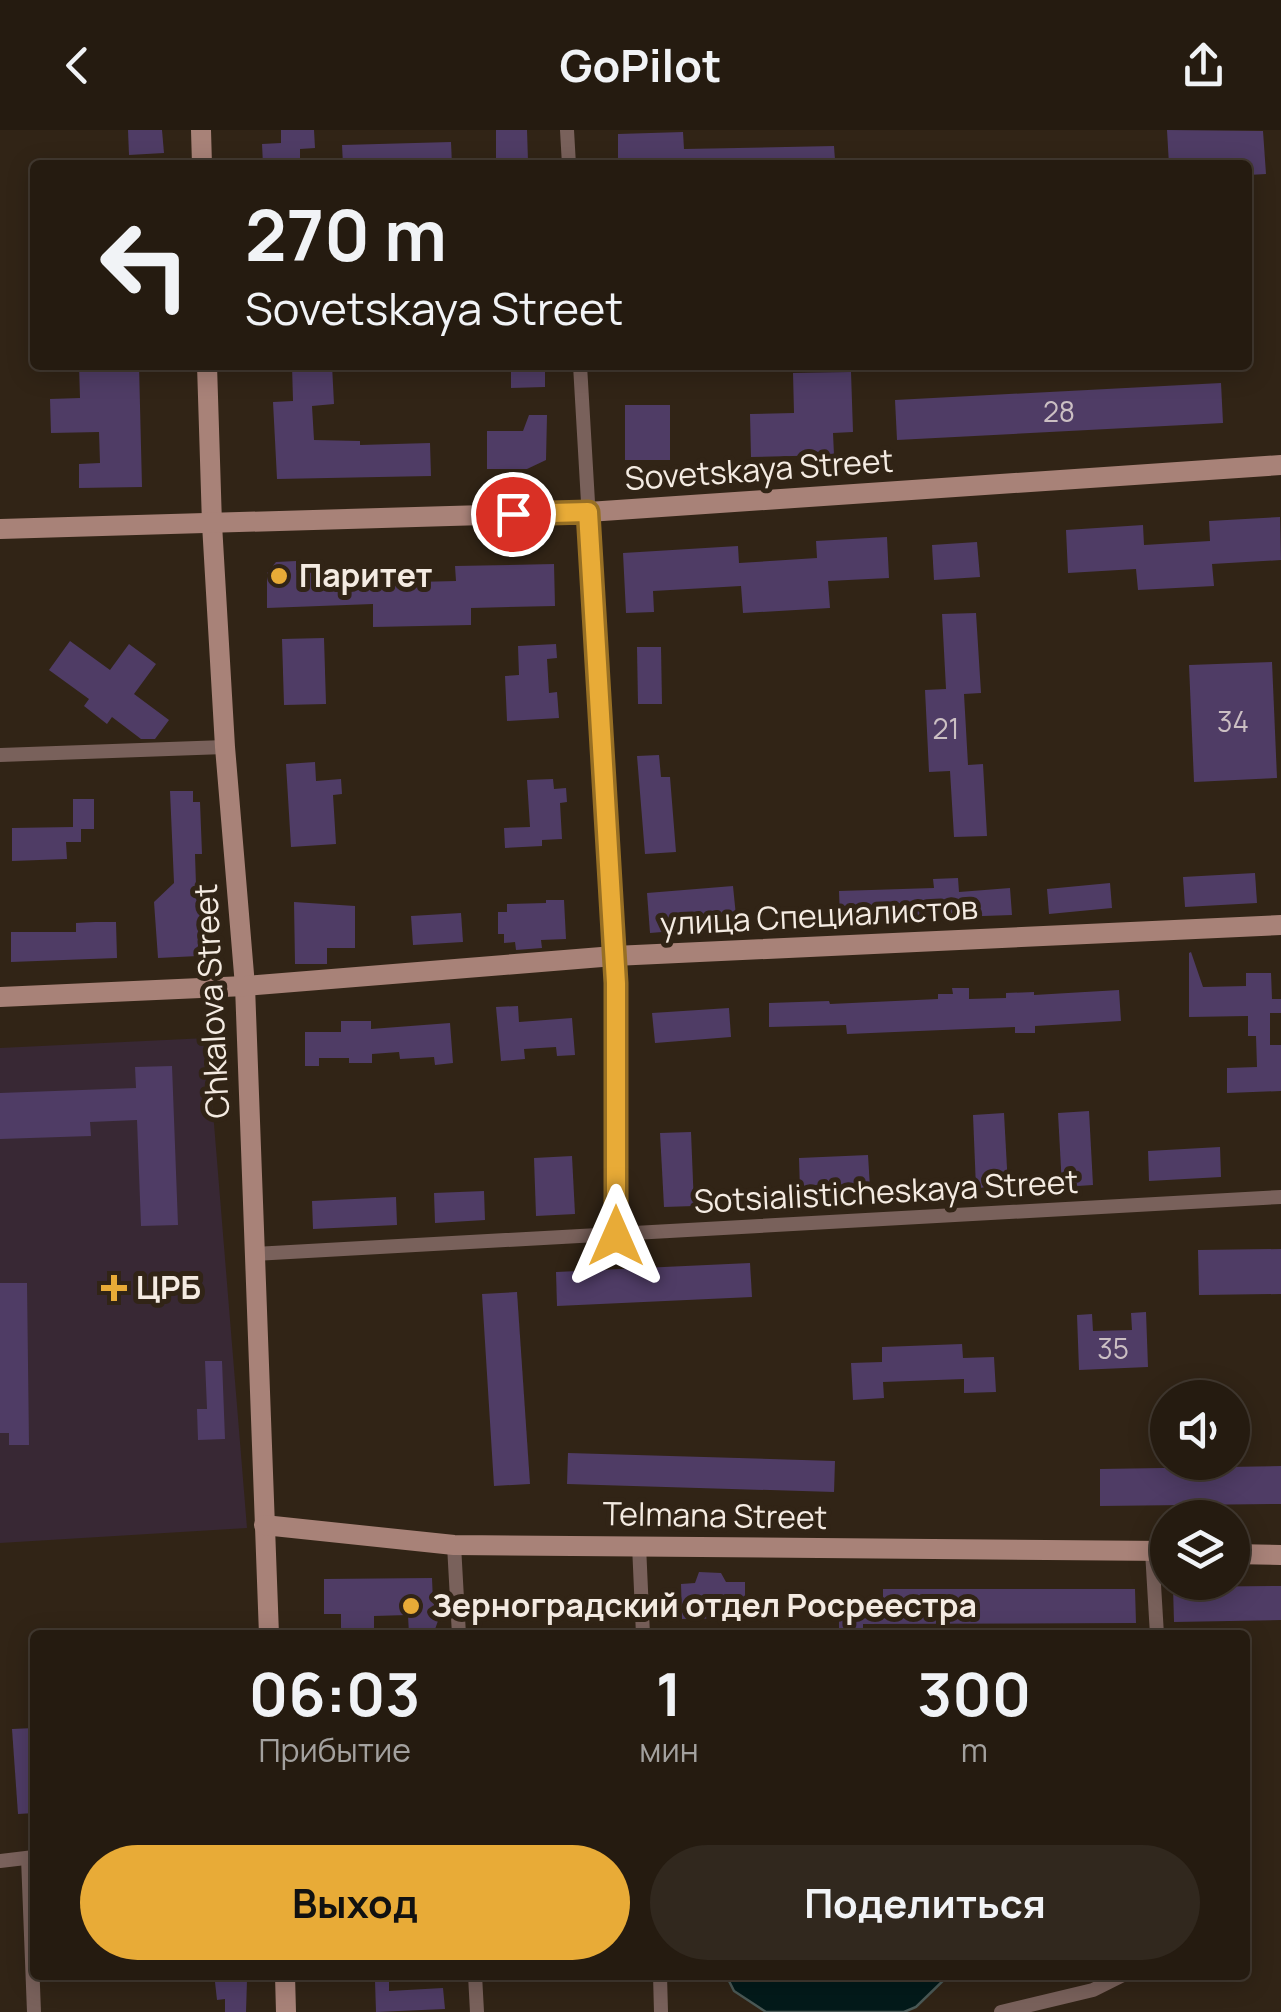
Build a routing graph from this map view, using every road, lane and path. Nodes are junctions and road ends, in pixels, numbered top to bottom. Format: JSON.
{"nodes":[{"id":1,"x":201,"y":130,"type":"edge"},
{"id":2,"x":567,"y":130,"type":"edge"},
{"id":3,"x":202,"y":160,"type":"edge"},
{"id":4,"x":568,"y":160,"type":"edge"},
{"id":5,"x":208,"y":370,"type":"edge"},
{"id":6,"x":580,"y":370,"type":"edge"},
{"id":7,"x":1281,"y":465,"type":"edge"},
{"id":8,"x":588,"y":512,"type":"junction"},
{"id":9,"x":212,"y":524,"type":"junction"},
{"id":10,"x":0,"y":529,"type":"edge"},
{"id":11,"x":225,"y":747,"type":"junction"},
{"id":12,"x":0,"y":756,"type":"edge"},
{"id":13,"x":1281,"y":925,"type":"edge"},
{"id":14,"x":614,"y":956,"type":"junction"},
{"id":15,"x":245,"y":986,"type":"junction"},
{"id":16,"x":0,"y":997,"type":"edge"},
{"id":17,"x":1281,"y":1197,"type":"edge"},
{"id":18,"x":616,"y":1236,"type":"junction"},
{"id":19,"x":254,"y":1254,"type":"junction"},
{"id":20,"x":264,"y":1525,"type":"junction"},
{"id":21,"x":454,"y":1545,"type":"junction"},
{"id":22,"x":638,"y":1545,"type":"junction"},
{"id":23,"x":1150,"y":1551,"type":"edge"},
{"id":24,"x":1250,"y":1555,"type":"edge"},
{"id":25,"x":1281,"y":1556,"type":"edge"},
{"id":26,"x":1158,"y":1600,"type":"edge"},
{"id":27,"x":269,"y":1630,"type":"edge"},
{"id":28,"x":458,"y":1630,"type":"edge"},
{"id":29,"x":643,"y":1630,"type":"edge"},
{"id":30,"x":1157,"y":1630,"type":"edge"},
{"id":31,"x":30,"y":1857,"type":"edge"},
{"id":32,"x":0,"y":1861,"type":"edge"},
{"id":33,"x":34,"y":1980,"type":"edge"},
{"id":34,"x":284,"y":1980,"type":"edge"},
{"id":35,"x":475,"y":1980,"type":"edge"},
{"id":36,"x":660,"y":1980,"type":"edge"},
{"id":37,"x":1113,"y":1980,"type":"edge"},
{"id":38,"x":34,"y":2012,"type":"edge"},
{"id":39,"x":286,"y":2012,"type":"edge"},
{"id":40,"x":477,"y":2012,"type":"edge"},
{"id":41,"x":661,"y":2012,"type":"edge"},
{"id":42,"x":1001,"y":2012,"type":"edge"}],
"edges":[{"from":1,"to":3,"type":"street"},
{"from":2,"to":4,"type":"street"},
{"from":5,"to":9,"type":"street","name":"Chkalova Street"},
{"from":6,"to":8,"type":"street"},
{"from":7,"to":8,"type":"street","name":"Sovetskaya Street"},
{"from":8,"to":9,"type":"street","name":"Sovetskaya Street"},
{"from":8,"to":14,"type":"street"},
{"from":9,"to":10,"type":"street","name":"Sovetskaya Street"},
{"from":9,"to":11,"type":"street","name":"Chkalova Street"},
{"from":11,"to":12,"type":"street"},
{"from":11,"to":15,"type":"street","name":"Chkalova Street"},
{"from":13,"to":14,"type":"street","name":"улица Специалистов"},
{"from":14,"to":15,"type":"street","name":"улица Специалистов"},
{"from":14,"to":18,"type":"street"},
{"from":15,"to":16,"type":"street","name":"улица Специалистов"},
{"from":15,"to":19,"type":"street","name":"Chkalova Street"},
{"from":17,"to":18,"type":"street","name":"Sotsialisticheskaya Street"},
{"from":18,"to":19,"type":"street","name":"Sotsialisticheskaya Street"},
{"from":19,"to":20,"type":"street","name":"Chkalova Street"},
{"from":20,"to":21,"type":"street","name":"Telmana Street"},
{"from":20,"to":27,"type":"street","name":"Chkalova Street"},
{"from":21,"to":22,"type":"street","name":"Telmana Street"},
{"from":21,"to":28,"type":"street"},
{"from":22,"to":23,"type":"street","name":"Telmana Street"},
{"from":22,"to":29,"type":"street"},
{"from":24,"to":25,"type":"street"},
{"from":26,"to":30,"type":"street"},
{"from":31,"to":32,"type":"street"},
{"from":33,"to":38,"type":"street"},
{"from":34,"to":39,"type":"street"},
{"from":35,"to":40,"type":"street"},
{"from":36,"to":41,"type":"street"},
{"from":37,"to":42,"type":"street"}]}
